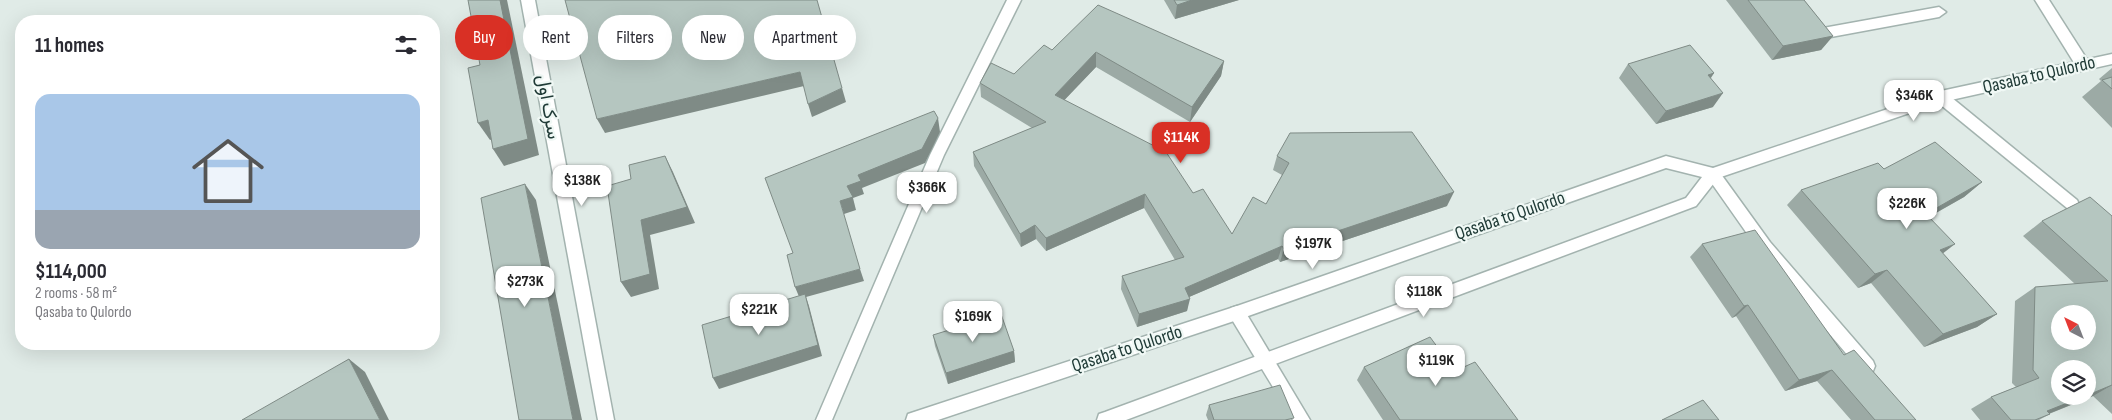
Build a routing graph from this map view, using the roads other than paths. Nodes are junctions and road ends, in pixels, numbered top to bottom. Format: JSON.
{"nodes":[{"id":1,"x":528,"y":0,"type":"edge"},
{"id":2,"x":1014,"y":0,"type":"edge"},
{"id":3,"x":1793,"y":0,"type":"edge"},
{"id":4,"x":2042,"y":0,"type":"edge"},
{"id":5,"x":1939,"y":12,"type":"dead end"},
{"id":6,"x":2112,"y":59,"type":"edge"},
{"id":7,"x":2083,"y":65,"type":"junction"},
{"id":8,"x":1942,"y":97,"type":"junction"},
{"id":9,"x":1713,"y":174,"type":"junction"},
{"id":10,"x":2072,"y":204,"type":"edge"},
{"id":11,"x":1237,"y":313,"type":"junction"},
{"id":12,"x":1266,"y":360,"type":"junction"},
{"id":13,"x":1875,"y":375,"type":"edge"},
{"id":14,"x":606,"y":420,"type":"edge"},
{"id":15,"x":824,"y":420,"type":"edge"},
{"id":16,"x":914,"y":420,"type":"edge"},
{"id":17,"x":1105,"y":420,"type":"edge"},
{"id":18,"x":1302,"y":420,"type":"edge"}],
"edges":[{"from":1,"to":14,"type":"street","name":"سرک اول"},
{"from":2,"to":15,"type":"street"},
{"from":3,"to":5,"type":"street"},
{"from":4,"to":7,"type":"street"},
{"from":6,"to":7,"type":"street","name":"Qasaba to Qulordo"},
{"from":7,"to":8,"type":"street","name":"Qasaba to Qulordo"},
{"from":8,"to":9,"type":"street","name":"Qasaba to Qulordo"},
{"from":8,"to":10,"type":"street"},
{"from":9,"to":11,"type":"street","name":"Qasaba to Qulordo"},
{"from":9,"to":12,"type":"street"},
{"from":9,"to":13,"type":"street"},
{"from":11,"to":12,"type":"street"},
{"from":11,"to":16,"type":"street","name":"Qasaba to Qulordo"},
{"from":12,"to":17,"type":"street"},
{"from":12,"to":18,"type":"street"}]}
